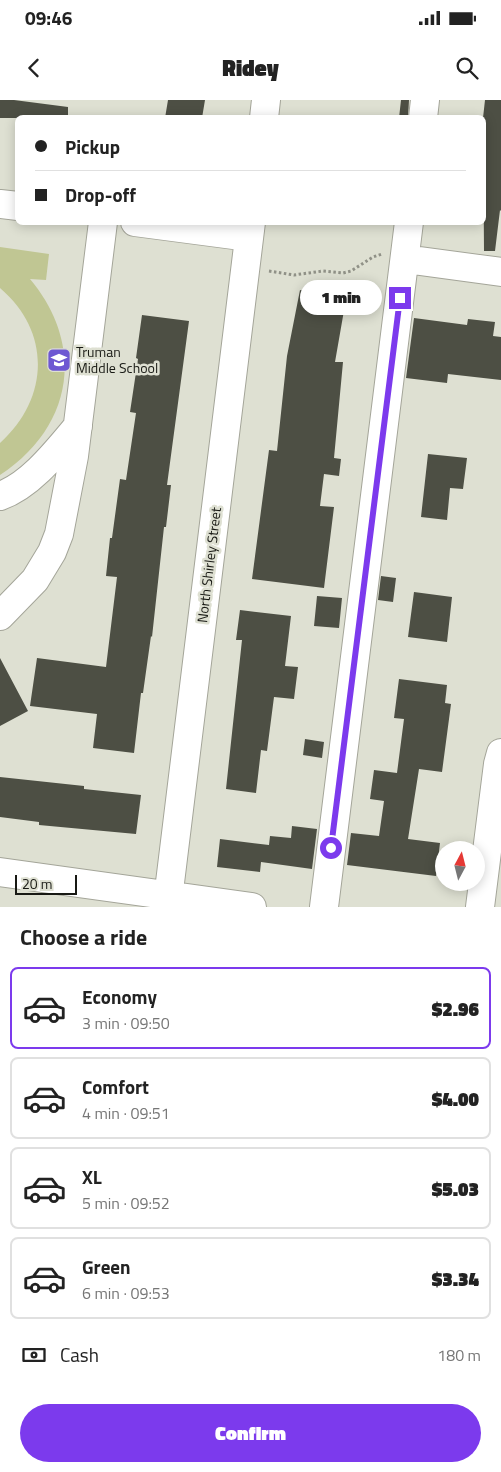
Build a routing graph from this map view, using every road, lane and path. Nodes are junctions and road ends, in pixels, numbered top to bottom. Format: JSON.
{"nodes":[{"id":1,"x":266,"y":100,"type":"edge"},
{"id":2,"x":425,"y":100,"type":"edge"},
{"id":3,"x":264,"y":115,"type":"edge"},
{"id":4,"x":423,"y":115,"type":"edge"},
{"id":5,"x":0,"y":204,"type":"edge"},
{"id":6,"x":15,"y":206,"type":"edge"},
{"id":7,"x":103,"y":225,"type":"edge"},
{"id":8,"x":178,"y":225,"type":"edge"},
{"id":9,"x":409,"y":225,"type":"edge"},
{"id":10,"x":250,"y":230,"type":"edge"},
{"id":11,"x":405,"y":255,"type":"junction"},
{"id":12,"x":266,"y":271,"type":"dead end"},
{"id":13,"x":501,"y":272,"type":"edge"},
{"id":14,"x":78,"y":426,"type":"junction"},
{"id":15,"x":0,"y":496,"type":"edge"},
{"id":16,"x":0,"y":616,"type":"edge"},
{"id":17,"x":501,"y":753,"type":"edge"},
{"id":18,"x":0,"y":872,"type":"edge"},
{"id":19,"x":167,"y":901,"type":"edge"},
{"id":20,"x":252,"y":907,"type":"edge"},
{"id":21,"x":324,"y":907,"type":"edge"},
{"id":22,"x":480,"y":907,"type":"edge"}],
"edges":[{"from":1,"to":3,"type":"street"},
{"from":2,"to":4,"type":"street"},
{"from":5,"to":6,"type":"street"},
{"from":7,"to":14,"type":"street"},
{"from":8,"to":10,"type":"street"},
{"from":9,"to":11,"type":"street"},
{"from":10,"to":19,"type":"street","name":"North Shirley Street"},
{"from":11,"to":12,"type":"path"},
{"from":11,"to":13,"type":"street"},
{"from":11,"to":21,"type":"street"},
{"from":14,"to":15,"type":"street"},
{"from":14,"to":16,"type":"street"},
{"from":17,"to":22,"type":"street"},
{"from":18,"to":19,"type":"street"},
{"from":19,"to":20,"type":"street"}]}
